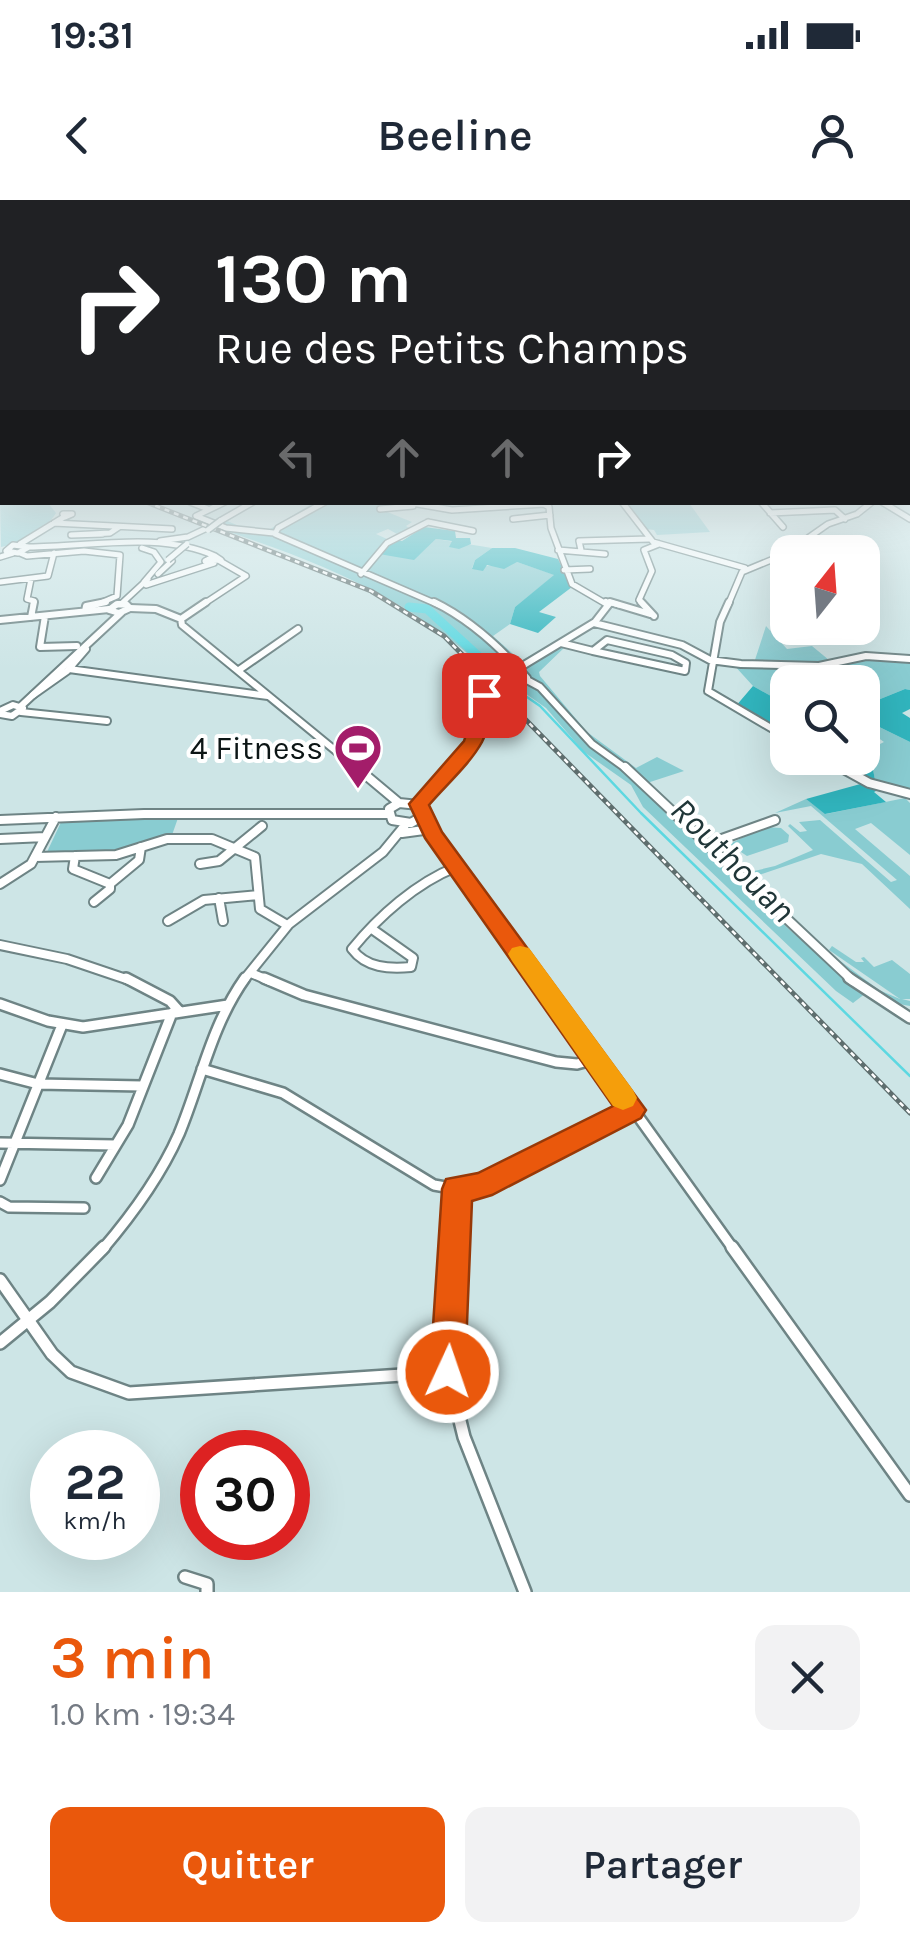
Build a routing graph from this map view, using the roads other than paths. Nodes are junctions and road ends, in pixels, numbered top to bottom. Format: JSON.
{"nodes":[{"id":1,"x":179,"y":539,"type":"edge"},
{"id":2,"x":195,"y":539,"type":"edge"},
{"id":3,"x":288,"y":539,"type":"edge"},
{"id":4,"x":391,"y":539,"type":"edge"},
{"id":5,"x":555,"y":539,"type":"edge"},
{"id":6,"x":649,"y":539,"type":"joint"},
{"id":7,"x":659,"y":544,"type":"junction"},
{"id":8,"x":68,"y":546,"type":"junction"},
{"id":9,"x":86,"y":547,"type":"junction"},
{"id":10,"x":12,"y":550,"type":"edge"},
{"id":11,"x":558,"y":550,"type":"junction"},
{"id":12,"x":581,"y":550,"type":"junction"},
{"id":13,"x":54,"y":554,"type":"junction"},
{"id":14,"x":605,"y":554,"type":"dead end"},
{"id":15,"x":770,"y":559,"type":"edge"},
{"id":16,"x":213,"y":560,"type":"junction"},
{"id":17,"x":169,"y":562,"type":"junction"},
{"id":18,"x":744,"y":568,"type":"junction"},
{"id":19,"x":590,"y":569,"type":"dead end"},
{"id":20,"x":564,"y":570,"type":"junction"},
{"id":21,"x":361,"y":574,"type":"junction"},
{"id":22,"x":31,"y":579,"type":"junction"},
{"id":23,"x":0,"y":582,"type":"edge"},
{"id":24,"x":145,"y":584,"type":"junction"},
{"id":25,"x":609,"y":602,"type":"junction"},
{"id":26,"x":125,"y":607,"type":"junction"},
{"id":27,"x":86,"y":612,"type":"junction"},
{"id":28,"x":110,"y":614,"type":"junction"},
{"id":29,"x":46,"y":616,"type":"junction"},
{"id":30,"x":654,"y":616,"type":"junction"},
{"id":31,"x":31,"y":617,"type":"junction"},
{"id":32,"x":181,"y":619,"type":"junction"},
{"id":33,"x":0,"y":620,"type":"edge"},
{"id":34,"x":594,"y":623,"type":"junction"},
{"id":35,"x":298,"y":629,"type":"dead end"},
{"id":36,"x":640,"y":635,"type":"junction"},
{"id":37,"x":561,"y":642,"type":"junction"},
{"id":38,"x":77,"y":646,"type":"junction"},
{"id":39,"x":593,"y":651,"type":"junction"},
{"id":40,"x":910,"y":659,"type":"edge"},
{"id":41,"x":710,"y":660,"type":"junction"},
{"id":42,"x":519,"y":668,"type":"junction"},
{"id":43,"x":69,"y":669,"type":"junction"},
{"id":44,"x":239,"y":670,"type":"junction"},
{"id":45,"x":247,"y":676,"type":"junction"},
{"id":46,"x":528,"y":680,"type":"junction"},
{"id":47,"x":517,"y":685,"type":"junction"},
{"id":48,"x":227,"y":689,"type":"junction"},
{"id":49,"x":544,"y":692,"type":"junction"},
{"id":50,"x":32,"y":696,"type":"junction"},
{"id":51,"x":271,"y":696,"type":"junction"},
{"id":52,"x":17,"y":710,"type":"junction"},
{"id":53,"x":0,"y":714,"type":"edge"},
{"id":54,"x":107,"y":721,"type":"dead end"},
{"id":55,"x":0,"y":726,"type":"edge"},
{"id":56,"x":770,"y":728,"type":"edge"},
{"id":57,"x":854,"y":775,"type":"edge"},
{"id":58,"x":910,"y":794,"type":"edge"},
{"id":59,"x":399,"y":802,"type":"junction"},
{"id":60,"x":419,"y":804,"type":"junction"},
{"id":61,"x":388,"y":814,"type":"junction"},
{"id":62,"x":423,"y":816,"type":"junction"},
{"id":63,"x":56,"y":817,"type":"junction"},
{"id":64,"x":0,"y":820,"type":"edge"},
{"id":65,"x":775,"y":820,"type":"dead end"},
{"id":66,"x":262,"y":826,"type":"dead end"},
{"id":67,"x":406,"y":827,"type":"junction"},
{"id":68,"x":428,"y":832,"type":"junction"},
{"id":69,"x":45,"y":838,"type":"junction"},
{"id":70,"x":0,"y":839,"type":"edge"},
{"id":71,"x":705,"y":845,"type":"junction"},
{"id":72,"x":236,"y":846,"type":"junction"},
{"id":73,"x":141,"y":848,"type":"junction"},
{"id":74,"x":75,"y":856,"type":"junction"},
{"id":75,"x":35,"y":857,"type":"junction"},
{"id":76,"x":200,"y":864,"type":"dead end"},
{"id":77,"x":456,"y":866,"type":"junction"},
{"id":78,"x":2,"y":881,"type":"edge"},
{"id":79,"x":110,"y":884,"type":"junction"},
{"id":80,"x":258,"y":895,"type":"junction"},
{"id":81,"x":219,"y":898,"type":"junction"},
{"id":82,"x":94,"y":902,"type":"dead end"},
{"id":83,"x":168,"y":921,"type":"dead end"},
{"id":84,"x":223,"y":921,"type":"dead end"},
{"id":85,"x":288,"y":925,"type":"junction"},
{"id":86,"x":372,"y":929,"type":"junction"},
{"id":87,"x":0,"y":945,"type":"edge"},
{"id":88,"x":251,"y":973,"type":"junction"},
{"id":89,"x":0,"y":1004,"type":"edge"},
{"id":90,"x":228,"y":1005,"type":"junction"},
{"id":91,"x":175,"y":1012,"type":"junction"},
{"id":92,"x":910,"y":1018,"type":"edge"},
{"id":93,"x":62,"y":1025,"type":"junction"},
{"id":94,"x":595,"y":1059,"type":"junction"},
{"id":95,"x":202,"y":1069,"type":"junction"},
{"id":96,"x":0,"y":1074,"type":"edge"},
{"id":97,"x":38,"y":1084,"type":"junction"},
{"id":98,"x":142,"y":1086,"type":"junction"},
{"id":99,"x":632,"y":1110,"type":"junction"},
{"id":100,"x":0,"y":1143,"type":"edge"},
{"id":101,"x":14,"y":1143,"type":"junction"},
{"id":102,"x":116,"y":1145,"type":"junction"},
{"id":103,"x":96,"y":1178,"type":"dead end"},
{"id":104,"x":0,"y":1180,"type":"edge"},
{"id":105,"x":457,"y":1189,"type":"junction"},
{"id":106,"x":0,"y":1202,"type":"edge"},
{"id":107,"x":84,"y":1208,"type":"dead end"},
{"id":108,"x":0,"y":1280,"type":"edge"},
{"id":109,"x":29,"y":1321,"type":"junction"},
{"id":110,"x":0,"y":1342,"type":"edge"},
{"id":111,"x":448,"y":1372,"type":"junction"},
{"id":112,"x":910,"y":1495,"type":"edge"},
{"id":113,"x":185,"y":1577,"type":"dead end"},
{"id":114,"x":207,"y":1592,"type":"edge"},
{"id":115,"x":525,"y":1592,"type":"edge"}],
"edges":[{"from":1,"to":8,"type":"main road"},
{"from":2,"to":17,"type":"main road","bridge":true},
{"from":3,"to":21,"type":"street"},
{"from":4,"to":21,"type":"street"},
{"from":5,"to":11,"type":"street"},
{"from":6,"to":7,"type":"street"},
{"from":6,"to":12,"type":"street"},
{"from":7,"to":18,"type":"street"},
{"from":7,"to":30,"type":"street"},
{"from":8,"to":10,"type":"main road"},
{"from":8,"to":16,"type":"main road"},
{"from":9,"to":10,"type":"main road"},
{"from":9,"to":16,"type":"main road"},
{"from":9,"to":24,"type":"main road"},
{"from":10,"to":13,"type":"street"},
{"from":11,"to":12,"type":"street"},
{"from":11,"to":20,"type":"street"},
{"from":12,"to":14,"type":"street"},
{"from":13,"to":22,"type":"street"},
{"from":13,"to":27,"type":"street"},
{"from":15,"to":18,"type":"street"},
{"from":16,"to":17,"type":"main road"},
{"from":16,"to":24,"type":"main road"},
{"from":16,"to":32,"type":"street"},
{"from":17,"to":24,"type":"main road"},
{"from":18,"to":41,"type":"street"},
{"from":19,"to":20,"type":"street"},
{"from":20,"to":25,"type":"street"},
{"from":21,"to":42,"type":"street"},
{"from":22,"to":23,"type":"street"},
{"from":22,"to":31,"type":"street"},
{"from":24,"to":26,"type":"main road"},
{"from":25,"to":30,"type":"street"},
{"from":25,"to":34,"type":"street"},
{"from":26,"to":28,"type":"main road"},
{"from":26,"to":32,"type":"street"},
{"from":27,"to":28,"type":"street"},
{"from":27,"to":29,"type":"street"},
{"from":28,"to":38,"type":"main road"},
{"from":28,"to":43,"type":"street"},
{"from":28,"to":50,"type":"main road"},
{"from":29,"to":31,"type":"street"},
{"from":29,"to":38,"type":"street"},
{"from":30,"to":36,"type":"street"},
{"from":31,"to":33,"type":"street"},
{"from":32,"to":44,"type":"street"},
{"from":34,"to":36,"type":"street"},
{"from":34,"to":37,"type":"street"},
{"from":35,"to":44,"type":"street"},
{"from":36,"to":41,"type":"street"},
{"from":37,"to":39,"type":"street"},
{"from":37,"to":42,"type":"street"},
{"from":38,"to":52,"type":"main road"},
{"from":39,"to":39,"type":"street"},
{"from":40,"to":41,"type":"street"},
{"from":41,"to":56,"type":"street"},
{"from":42,"to":46,"type":"street"},
{"from":43,"to":48,"type":"street"},
{"from":43,"to":50,"type":"street"},
{"from":44,"to":45,"type":"street"},
{"from":45,"to":48,"type":"street"},
{"from":45,"to":51,"type":"street"},
{"from":46,"to":47,"type":"street"},
{"from":46,"to":49,"type":"street"},
{"from":47,"to":49,"type":"street"},
{"from":47,"to":60,"type":"street"},
{"from":48,"to":51,"type":"street"},
{"from":49,"to":71,"type":"street"},
{"from":50,"to":52,"type":"main road"},
{"from":51,"to":59,"type":"street"},
{"from":52,"to":53,"type":"main road"},
{"from":52,"to":54,"type":"street"},
{"from":52,"to":55,"type":"main road"},
{"from":57,"to":58,"type":"street"},
{"from":59,"to":60,"type":"street"},
{"from":59,"to":61,"type":"street"},
{"from":60,"to":62,"type":"street"},
{"from":61,"to":63,"type":"street"},
{"from":61,"to":67,"type":"street"},
{"from":62,"to":67,"type":"street"},
{"from":62,"to":68,"type":"street"},
{"from":63,"to":64,"type":"street"},
{"from":63,"to":69,"type":"street"},
{"from":65,"to":71,"type":"street"},
{"from":66,"to":72,"type":"street"},
{"from":67,"to":68,"type":"street"},
{"from":67,"to":85,"type":"street"},
{"from":68,"to":77,"type":"street"},
{"from":69,"to":70,"type":"street"},
{"from":69,"to":75,"type":"street"},
{"from":71,"to":92,"type":"street"},
{"from":72,"to":73,"type":"street"},
{"from":72,"to":76,"type":"street"},
{"from":72,"to":80,"type":"street"},
{"from":73,"to":74,"type":"street"},
{"from":73,"to":79,"type":"street"},
{"from":74,"to":75,"type":"street"},
{"from":74,"to":79,"type":"street"},
{"from":75,"to":78,"type":"street"},
{"from":77,"to":86,"type":"street"},
{"from":77,"to":94,"type":"street"},
{"from":79,"to":82,"type":"street"},
{"from":80,"to":81,"type":"street"},
{"from":80,"to":85,"type":"street"},
{"from":81,"to":83,"type":"street"},
{"from":81,"to":84,"type":"street"},
{"from":85,"to":88,"type":"street"},
{"from":86,"to":86,"type":"street"},
{"from":87,"to":91,"type":"street"},
{"from":88,"to":90,"type":"street"},
{"from":88,"to":94,"type":"street"},
{"from":89,"to":93,"type":"street"},
{"from":90,"to":91,"type":"street"},
{"from":90,"to":95,"type":"street"},
{"from":91,"to":93,"type":"street"},
{"from":91,"to":98,"type":"street"},
{"from":93,"to":97,"type":"street"},
{"from":94,"to":99,"type":"street"},
{"from":95,"to":105,"type":"street"},
{"from":95,"to":109,"type":"street"},
{"from":96,"to":97,"type":"street"},
{"from":97,"to":98,"type":"street"},
{"from":97,"to":101,"type":"street"},
{"from":98,"to":102,"type":"street"},
{"from":99,"to":105,"type":"street"},
{"from":99,"to":112,"type":"street"},
{"from":100,"to":101,"type":"street"},
{"from":101,"to":102,"type":"street"},
{"from":101,"to":104,"type":"street"},
{"from":102,"to":103,"type":"street"},
{"from":105,"to":111,"type":"street"},
{"from":106,"to":107,"type":"street"},
{"from":108,"to":109,"type":"street"},
{"from":109,"to":110,"type":"street"},
{"from":109,"to":111,"type":"street"},
{"from":111,"to":115,"type":"street"},
{"from":113,"to":114,"type":"street"}]}
